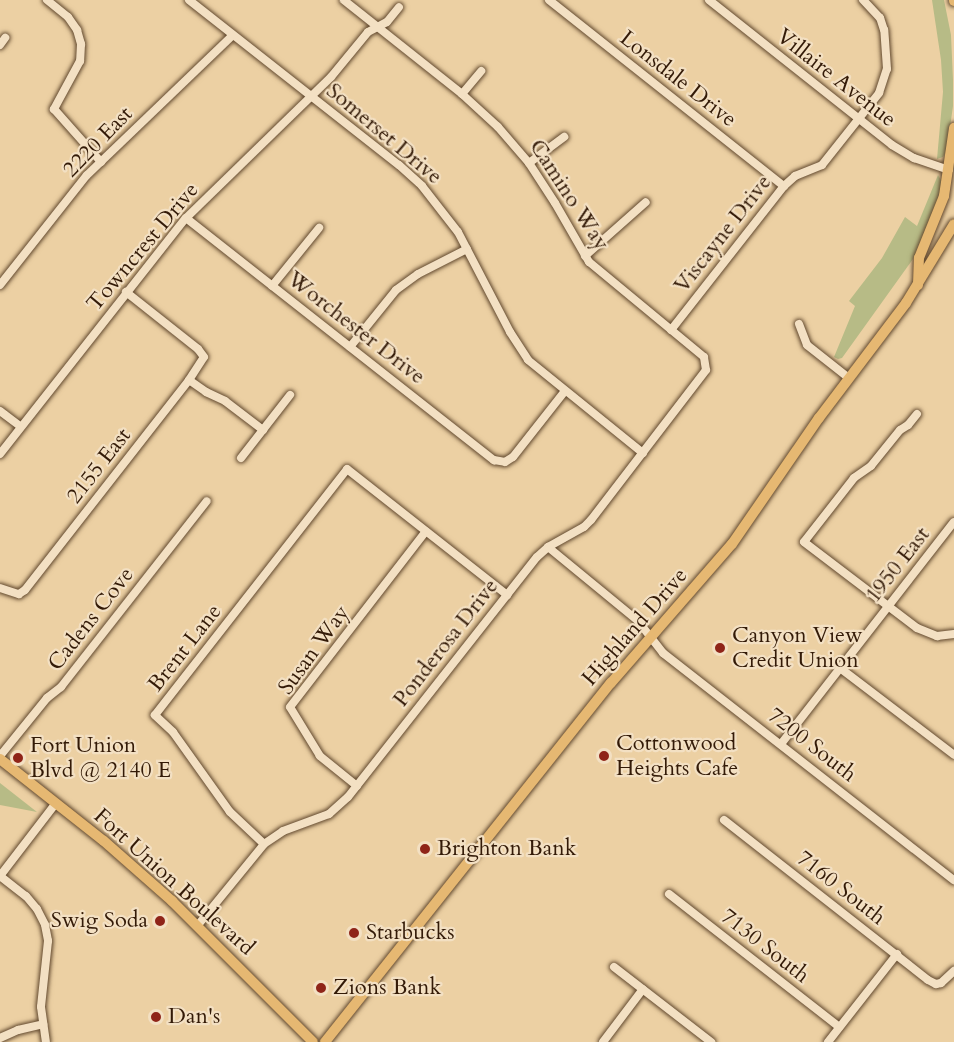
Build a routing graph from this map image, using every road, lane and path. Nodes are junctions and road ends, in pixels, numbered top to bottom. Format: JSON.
{"nodes":[{"id":1,"x":47,"y":0,"type":"edge"},
{"id":2,"x":189,"y":0,"type":"edge"},
{"id":3,"x":344,"y":0,"type":"edge"},
{"id":4,"x":549,"y":0,"type":"edge"},
{"id":5,"x":709,"y":0,"type":"edge"},
{"id":6,"x":863,"y":0,"type":"edge"},
{"id":7,"x":399,"y":7,"type":"dead end"},
{"id":8,"x":379,"y":27,"type":"junction"},
{"id":9,"x":233,"y":35,"type":"junction"},
{"id":10,"x":481,"y":71,"type":"dead end"},
{"id":11,"x":462,"y":94,"type":"junction"},
{"id":12,"x":311,"y":96,"type":"junction"},
{"id":13,"x":859,"y":119,"type":"junction"},
{"id":14,"x":954,"y":128,"type":"edge"},
{"id":15,"x":564,"y":137,"type":"dead end"},
{"id":16,"x":101,"y":162,"type":"junction"},
{"id":17,"x":529,"y":163,"type":"junction"},
{"id":18,"x":949,"y":170,"type":"junction"},
{"id":19,"x":784,"y":186,"type":"junction"},
{"id":20,"x":646,"y":202,"type":"dead end"},
{"id":21,"x":186,"y":218,"type":"junction"},
{"id":22,"x":954,"y":224,"type":"edge"},
{"id":23,"x":319,"y":228,"type":"dead end"},
{"id":24,"x":467,"y":249,"type":"junction"},
{"id":25,"x":585,"y":256,"type":"junction"},
{"id":26,"x":0,"y":284,"type":"edge"},
{"id":27,"x":272,"y":286,"type":"junction"},
{"id":28,"x":918,"y":286,"type":"junction"},
{"id":29,"x":126,"y":292,"type":"junction"},
{"id":30,"x":799,"y":324,"type":"dead end"},
{"id":31,"x":671,"y":330,"type":"junction"},
{"id":32,"x":350,"y":347,"type":"junction"},
{"id":33,"x":706,"y":364,"type":"joint"},
{"id":34,"x":849,"y":378,"type":"junction"},
{"id":35,"x":189,"y":380,"type":"junction"},
{"id":36,"x":565,"y":391,"type":"junction"},
{"id":37,"x":290,"y":395,"type":"dead end"},
{"id":38,"x":0,"y":411,"type":"edge"},
{"id":39,"x":917,"y":414,"type":"dead end"},
{"id":40,"x":21,"y":428,"type":"junction"},
{"id":41,"x":263,"y":430,"type":"junction"},
{"id":42,"x":643,"y":453,"type":"junction"},
{"id":43,"x":0,"y":454,"type":"edge"},
{"id":44,"x":241,"y":458,"type":"dead end"},
{"id":45,"x":207,"y":501,"type":"dead end"},
{"id":46,"x":954,"y":522,"type":"edge"},
{"id":47,"x":426,"y":531,"type":"junction"},
{"id":48,"x":548,"y":547,"type":"junction"},
{"id":49,"x":0,"y":588,"type":"edge"},
{"id":50,"x":507,"y":595,"type":"junction"},
{"id":51,"x":889,"y":606,"type":"junction"},
{"id":52,"x":954,"y":634,"type":"edge"},
{"id":53,"x":651,"y":637,"type":"junction"},
{"id":54,"x":840,"y":668,"type":"junction"},
{"id":55,"x":781,"y":744,"type":"junction"},
{"id":56,"x":954,"y":756,"type":"edge"},
{"id":57,"x":0,"y":758,"type":"edge"},
{"id":58,"x":357,"y":786,"type":"junction"},
{"id":59,"x":56,"y":803,"type":"junction"},
{"id":60,"x":724,"y":820,"type":"dead end"},
{"id":61,"x":264,"y":844,"type":"junction"},
{"id":62,"x":0,"y":876,"type":"edge"},
{"id":63,"x":954,"y":880,"type":"edge"},
{"id":64,"x":669,"y":894,"type":"dead end"},
{"id":65,"x":198,"y":926,"type":"junction"},
{"id":66,"x":897,"y":954,"type":"junction"},
{"id":67,"x":614,"y":966,"type":"dead end"},
{"id":68,"x":954,"y":971,"type":"edge"},
{"id":69,"x":644,"y":989,"type":"junction"},
{"id":70,"x":42,"y":1024,"type":"junction"},
{"id":71,"x":839,"y":1027,"type":"junction"},
{"id":72,"x":0,"y":1038,"type":"edge"},
{"id":73,"x":46,"y":1042,"type":"edge"},
{"id":74,"x":313,"y":1042,"type":"edge"},
{"id":75,"x":326,"y":1042,"type":"edge"},
{"id":76,"x":603,"y":1042,"type":"edge"},
{"id":77,"x":711,"y":1042,"type":"edge"},
{"id":78,"x":828,"y":1042,"type":"edge"}],
"edges":[{"from":1,"to":16,"type":"street"},
{"from":2,"to":9,"type":"street","name":"Somerset Drive"},
{"from":3,"to":8,"type":"street","name":"Camino Way"},
{"from":4,"to":19,"type":"street","name":"Lonsdale Drive"},
{"from":5,"to":13,"type":"street","name":"Villaire Avenue"},
{"from":6,"to":13,"type":"street","name":"Viscayne Drive"},
{"from":7,"to":8,"type":"street","name":"Towncrest Drive"},
{"from":8,"to":11,"type":"street","name":"Camino Way"},
{"from":8,"to":12,"type":"street","name":"Towncrest Drive"},
{"from":9,"to":12,"type":"street","name":"Somerset Drive"},
{"from":9,"to":16,"type":"street","name":"2220 East"},
{"from":10,"to":11,"type":"street"},
{"from":11,"to":17,"type":"street","name":"Camino Way"},
{"from":12,"to":21,"type":"street","name":"Towncrest Drive"},
{"from":12,"to":24,"type":"street","name":"Somerset Drive"},
{"from":13,"to":18,"type":"street","name":"Villaire Avenue"},
{"from":13,"to":19,"type":"street","name":"Viscayne Drive"},
{"from":14,"to":18,"type":"main road"},
{"from":15,"to":17,"type":"street"},
{"from":16,"to":26,"type":"street","name":"2220 East"},
{"from":17,"to":25,"type":"street","name":"Camino Way"},
{"from":18,"to":28,"type":"main road"},
{"from":19,"to":31,"type":"street","name":"Viscayne Drive"},
{"from":20,"to":25,"type":"street"},
{"from":21,"to":27,"type":"street","name":"Worchester Drive"},
{"from":21,"to":29,"type":"street","name":"Towncrest Drive"},
{"from":22,"to":28,"type":"main road","name":"Highland Drive"},
{"from":23,"to":27,"type":"street"},
{"from":24,"to":32,"type":"street"},
{"from":24,"to":36,"type":"street","name":"Somerset Drive"},
{"from":25,"to":31,"type":"street","name":"Camino Way"},
{"from":27,"to":32,"type":"street","name":"Worchester Drive"},
{"from":28,"to":34,"type":"main road","name":"Highland Drive"},
{"from":29,"to":35,"type":"street","name":"2155 East"},
{"from":29,"to":40,"type":"street","name":"Towncrest Drive"},
{"from":30,"to":34,"type":"street"},
{"from":31,"to":33,"type":"street","name":"Camino Way"},
{"from":32,"to":36,"type":"street","name":"Worchester Drive"},
{"from":33,"to":42,"type":"street","name":"Ponderosa Drive"},
{"from":34,"to":53,"type":"main road","name":"Highland Drive"},
{"from":35,"to":41,"type":"street"},
{"from":35,"to":49,"type":"street","name":"2155 East"},
{"from":36,"to":42,"type":"street","name":"Somerset Drive"},
{"from":37,"to":41,"type":"street"},
{"from":38,"to":40,"type":"street"},
{"from":39,"to":51,"type":"street"},
{"from":40,"to":43,"type":"street","name":"Towncrest Drive"},
{"from":41,"to":44,"type":"street"},
{"from":42,"to":48,"type":"street","name":"Ponderosa Drive"},
{"from":45,"to":57,"type":"street","name":"Cadens Cove"},
{"from":46,"to":51,"type":"street","name":"1950 East"},
{"from":47,"to":50,"type":"street"},
{"from":47,"to":58,"type":"street","name":"Susan Way"},
{"from":47,"to":61,"type":"street","name":"Brent Lane"},
{"from":48,"to":50,"type":"street","name":"Ponderosa Drive"},
{"from":48,"to":53,"type":"street","name":"7200 South"},
{"from":50,"to":58,"type":"street","name":"Ponderosa Drive"},
{"from":51,"to":52,"type":"street"},
{"from":51,"to":54,"type":"street","name":"1950 East"},
{"from":53,"to":55,"type":"street","name":"7200 South"},
{"from":53,"to":75,"type":"main road","name":"Highland Drive"},
{"from":54,"to":55,"type":"street","name":"1950 East"},
{"from":54,"to":56,"type":"street"},
{"from":55,"to":63,"type":"street","name":"7200 South"},
{"from":57,"to":59,"type":"main road","name":"Fort Union Boulevard"},
{"from":58,"to":61,"type":"street","name":"Ponderosa Drive"},
{"from":59,"to":62,"type":"street"},
{"from":59,"to":65,"type":"main road","name":"Fort Union Boulevard"},
{"from":60,"to":66,"type":"street","name":"7160 South"},
{"from":61,"to":65,"type":"street","name":"Ponderosa Drive"},
{"from":62,"to":70,"type":"street"},
{"from":64,"to":71,"type":"street","name":"7130 South"},
{"from":65,"to":74,"type":"main road","name":"Fort Union Boulevard"},
{"from":66,"to":68,"type":"street","name":"7160 South"},
{"from":66,"to":71,"type":"street"},
{"from":67,"to":69,"type":"street"},
{"from":69,"to":76,"type":"street"},
{"from":69,"to":77,"type":"street"},
{"from":70,"to":72,"type":"street"},
{"from":70,"to":73,"type":"street"},
{"from":71,"to":78,"type":"street"}]}
